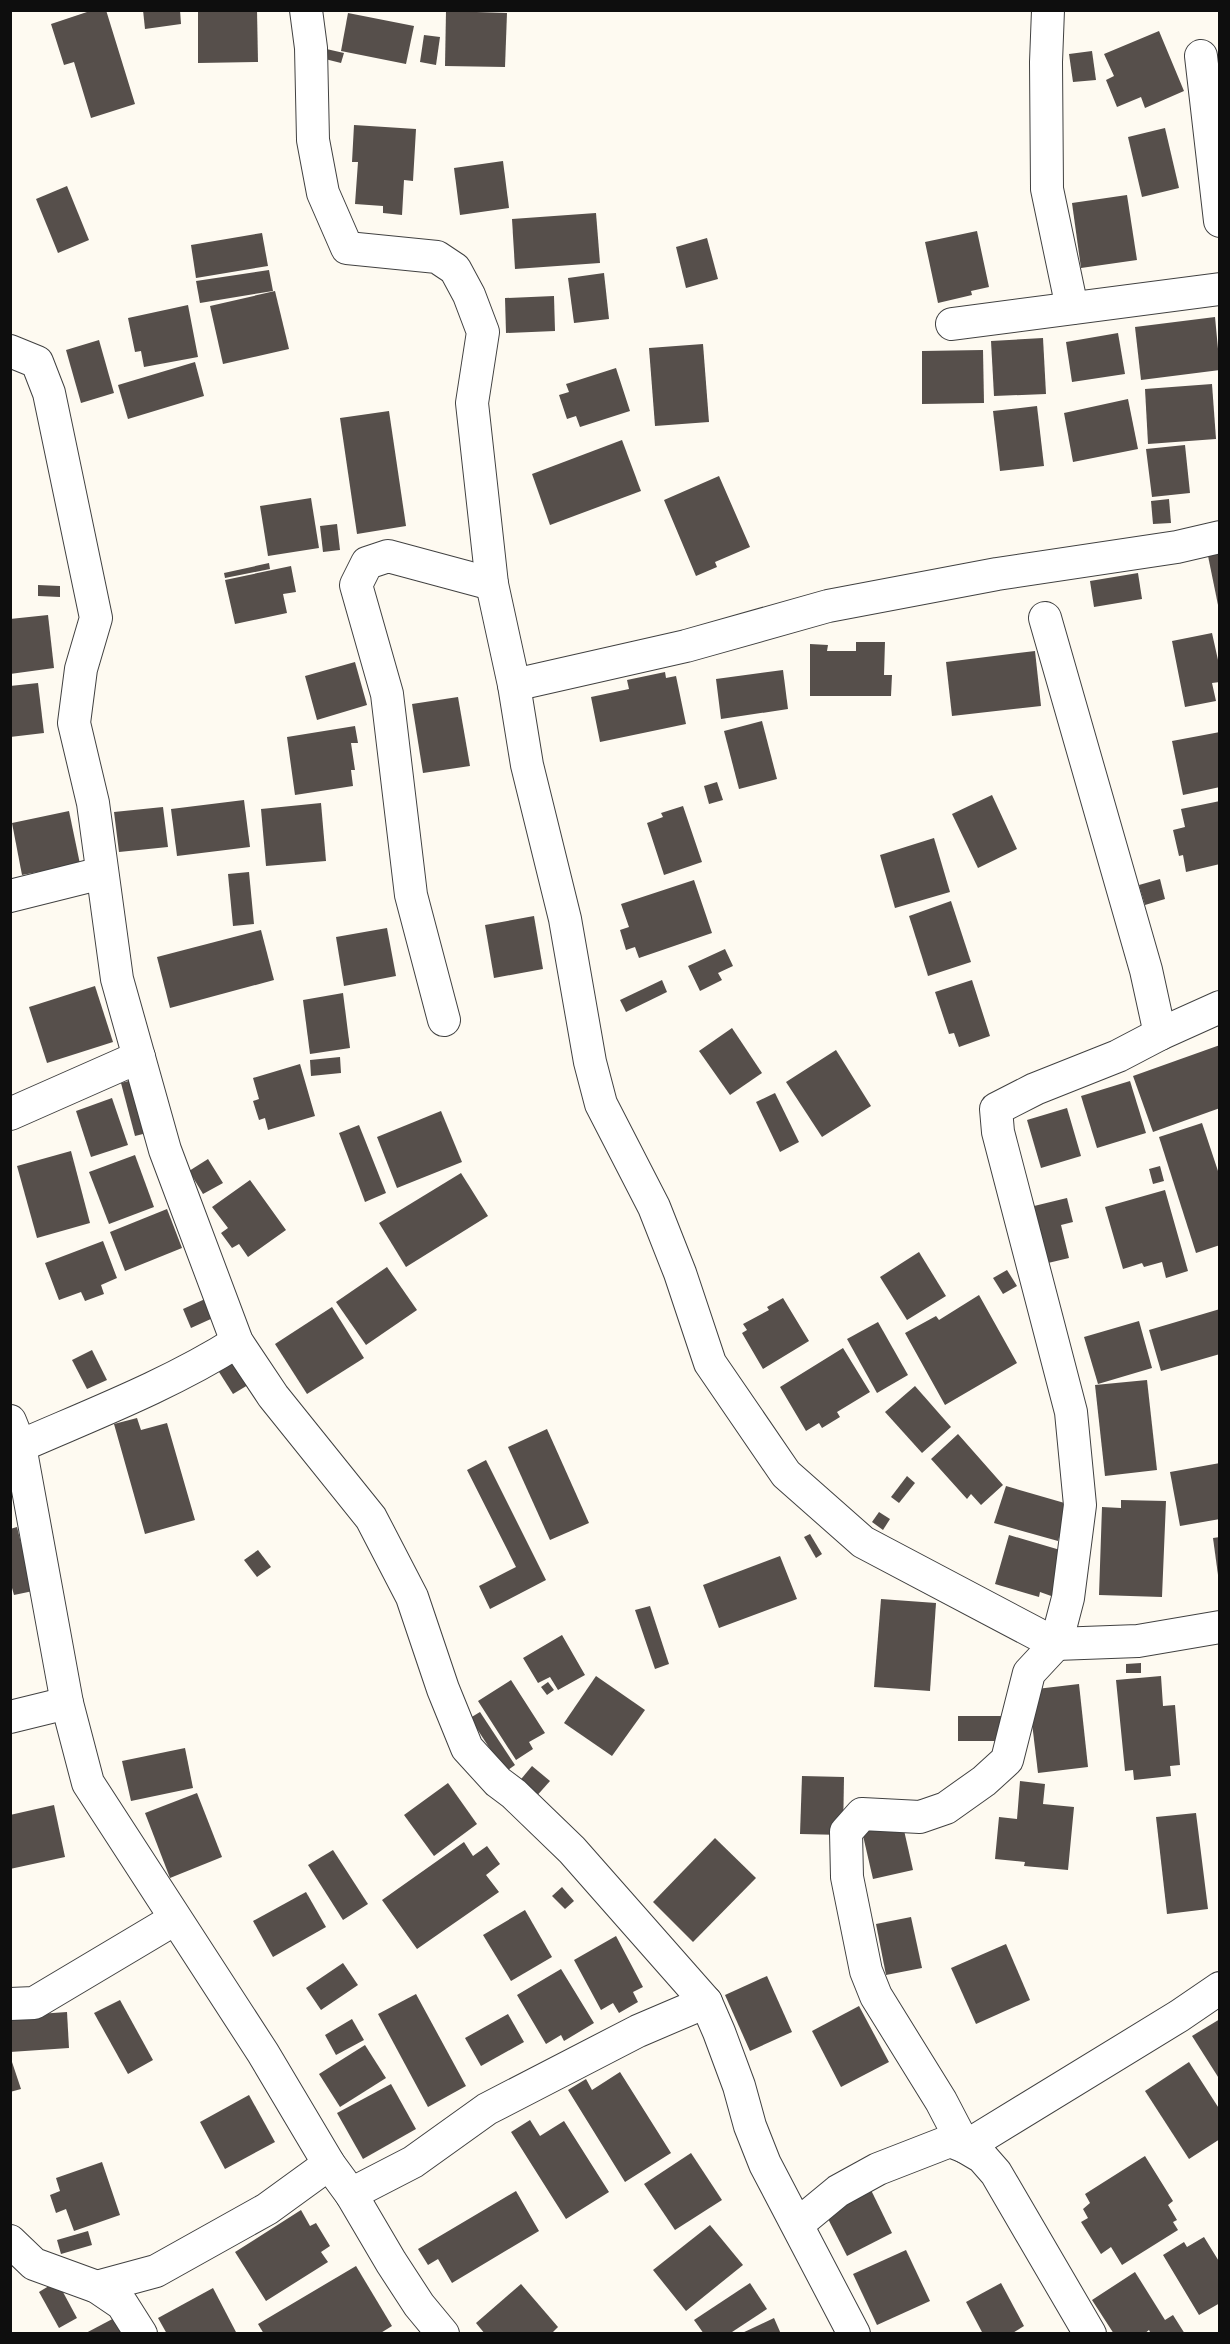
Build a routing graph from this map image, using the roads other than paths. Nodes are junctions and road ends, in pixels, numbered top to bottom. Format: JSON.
{"nodes":[{"id":1,"x":306,"y":10,"type":"edge"},
{"id":2,"x":1048,"y":10,"type":"edge"},
{"id":3,"x":1201,"y":56,"type":"dead end"},
{"id":4,"x":1220,"y":221,"type":"edge"},
{"id":5,"x":1220,"y":289,"type":"edge"},
{"id":6,"x":1072,"y":308,"type":"junction"},
{"id":7,"x":952,"y":324,"type":"dead end"},
{"id":8,"x":10,"y":351,"type":"edge"},
{"id":9,"x":1220,"y":537,"type":"edge"},
{"id":10,"x":492,"y":584,"type":"junction"},
{"id":11,"x":1045,"y":618,"type":"dead end"},
{"id":12,"x":514,"y":686,"type":"junction"},
{"id":13,"x":102,"y":873,"type":"junction"},
{"id":14,"x":10,"y":896,"type":"edge"},
{"id":15,"x":1220,"y":1007,"type":"edge"},
{"id":16,"x":444,"y":1020,"type":"dead end"},
{"id":17,"x":1160,"y":1034,"type":"junction"},
{"id":18,"x":139,"y":1057,"type":"junction"},
{"id":19,"x":10,"y":1114,"type":"edge"},
{"id":20,"x":237,"y":1342,"type":"junction"},
{"id":21,"x":15,"y":1434,"type":"edge"},
{"id":22,"x":20,"y":1503,"type":"edge"},
{"id":23,"x":1220,"y":1627,"type":"edge"},
{"id":24,"x":1056,"y":1644,"type":"junction"},
{"id":25,"x":67,"y":1702,"type":"junction"},
{"id":26,"x":10,"y":1717,"type":"edge"},
{"id":27,"x":175,"y":1919,"type":"junction"},
{"id":28,"x":1220,"y":1988,"type":"edge"},
{"id":29,"x":706,"y":2002,"type":"junction"},
{"id":30,"x":10,"y":2004,"type":"edge"},
{"id":31,"x":965,"y":2146,"type":"junction"},
{"id":32,"x":329,"y":2164,"type":"junction"},
{"id":33,"x":351,"y":2194,"type":"junction"},
{"id":34,"x":798,"y":2224,"type":"junction"},
{"id":35,"x":10,"y":2241,"type":"edge"},
{"id":36,"x":97,"y":2287,"type":"junction"},
{"id":37,"x":436,"y":2332,"type":"edge"},
{"id":38,"x":141,"y":2334,"type":"edge"},
{"id":39,"x":854,"y":2334,"type":"edge"},
{"id":40,"x":1089,"y":2334,"type":"edge"}],
"edges":[{"from":1,"to":10,"type":"street"},
{"from":2,"to":6,"type":"street"},
{"from":3,"to":4,"type":"street"},
{"from":5,"to":6,"type":"street"},
{"from":6,"to":7,"type":"street"},
{"from":8,"to":13,"type":"street"},
{"from":9,"to":12,"type":"street"},
{"from":10,"to":12,"type":"street"},
{"from":10,"to":16,"type":"street"},
{"from":11,"to":17,"type":"street"},
{"from":12,"to":24,"type":"street"},
{"from":13,"to":14,"type":"street"},
{"from":13,"to":18,"type":"street"},
{"from":15,"to":17,"type":"street"},
{"from":17,"to":24,"type":"street"},
{"from":18,"to":19,"type":"street"},
{"from":18,"to":20,"type":"street"},
{"from":20,"to":21,"type":"street"},
{"from":20,"to":29,"type":"street"},
{"from":21,"to":22,"type":"street"},
{"from":22,"to":25,"type":"street"},
{"from":23,"to":24,"type":"street"},
{"from":24,"to":31,"type":"street"},
{"from":25,"to":26,"type":"street"},
{"from":25,"to":27,"type":"street"},
{"from":27,"to":30,"type":"street"},
{"from":27,"to":32,"type":"street"},
{"from":28,"to":31,"type":"street"},
{"from":29,"to":33,"type":"street"},
{"from":29,"to":34,"type":"street"},
{"from":31,"to":34,"type":"street"},
{"from":31,"to":40,"type":"street"},
{"from":32,"to":33,"type":"street"},
{"from":32,"to":36,"type":"street"},
{"from":33,"to":37,"type":"street"},
{"from":34,"to":39,"type":"street"},
{"from":35,"to":36,"type":"street"},
{"from":36,"to":38,"type":"street"}]}
